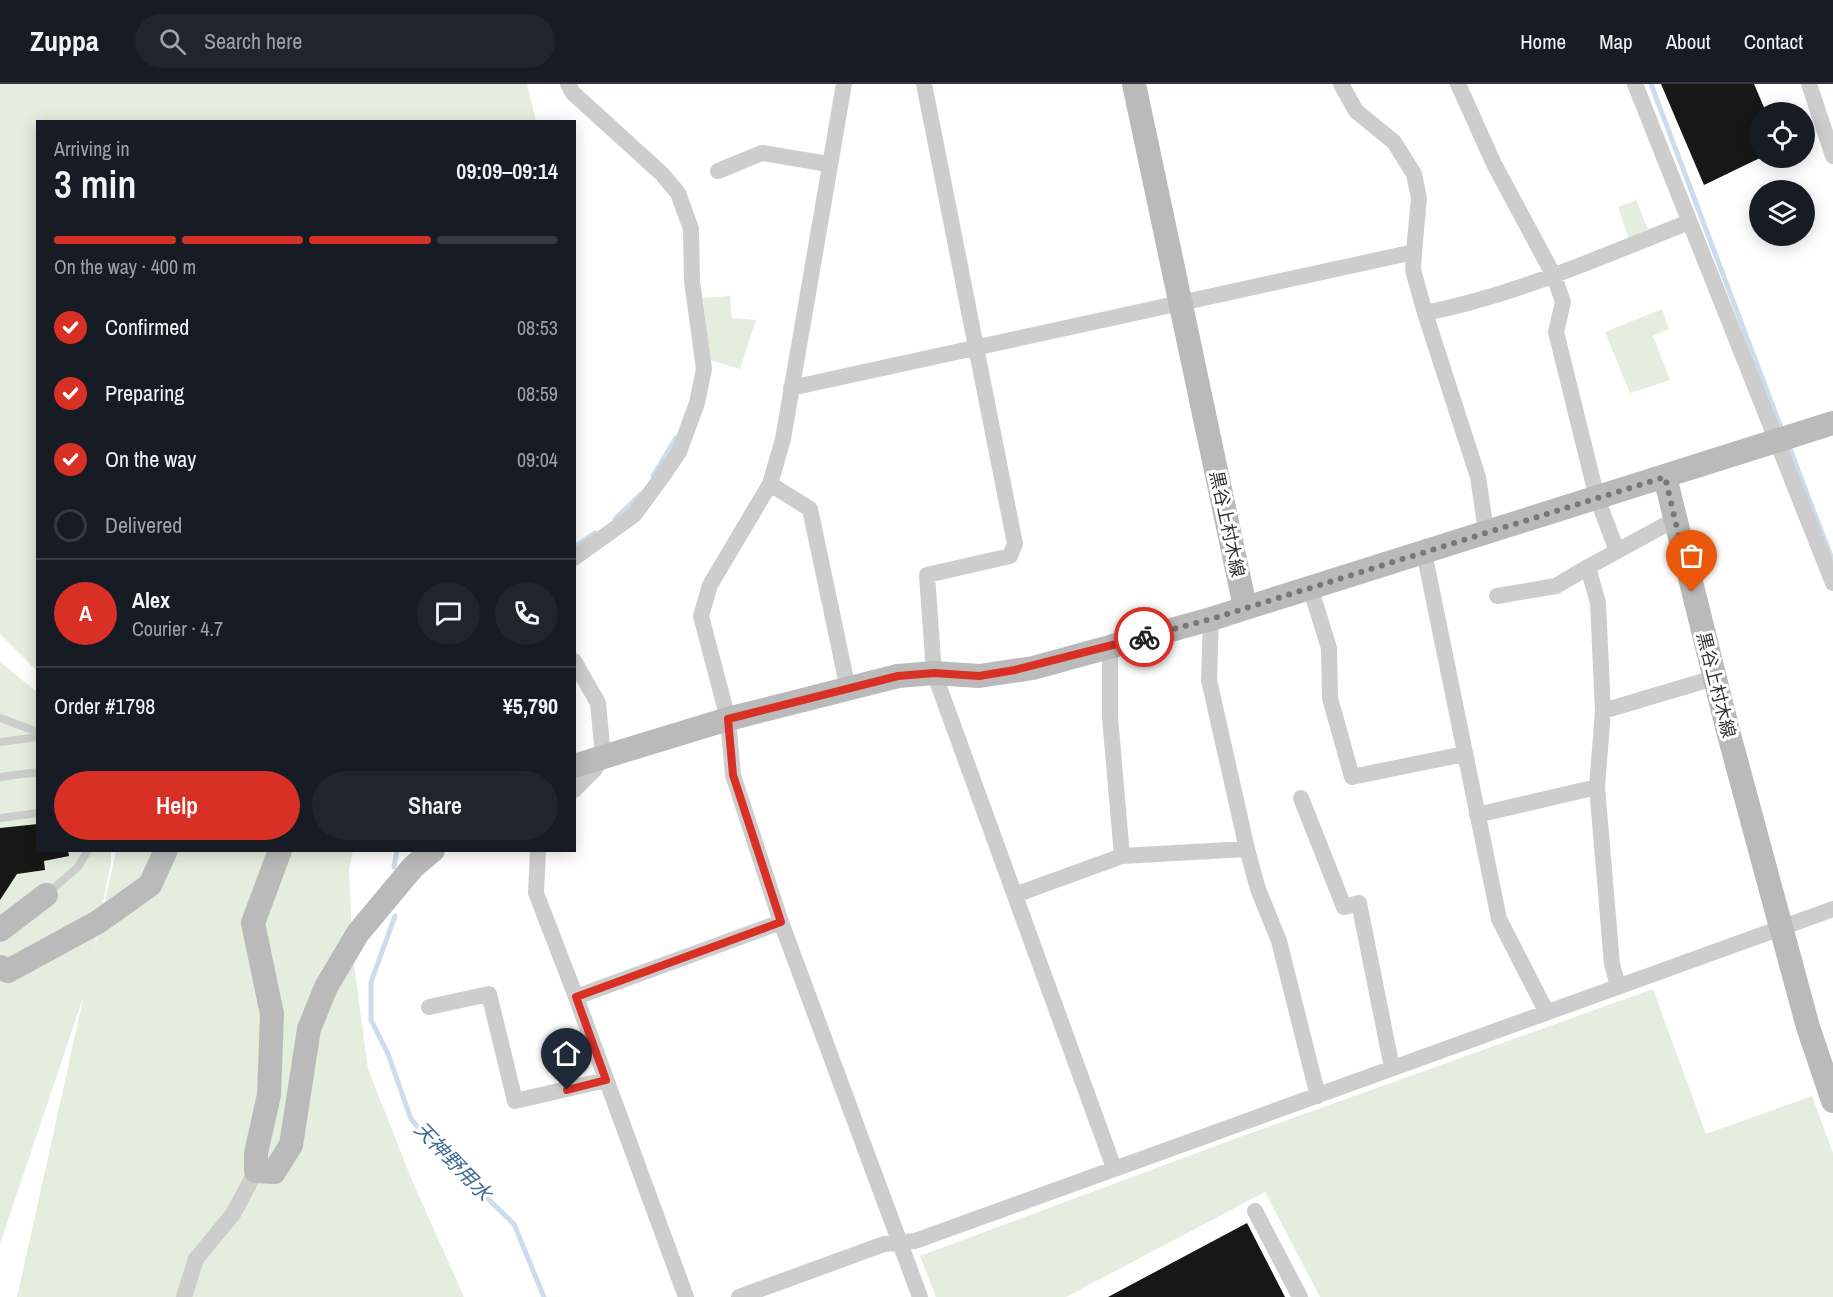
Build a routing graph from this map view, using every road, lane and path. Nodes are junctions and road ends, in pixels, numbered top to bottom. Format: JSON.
{"nodes":[{"id":1,"x":568,"y":84,"type":"edge"},
{"id":2,"x":844,"y":84,"type":"edge"},
{"id":3,"x":924,"y":84,"type":"edge"},
{"id":4,"x":1134,"y":84,"type":"edge"},
{"id":5,"x":1341,"y":84,"type":"edge"},
{"id":6,"x":1458,"y":84,"type":"edge"},
{"id":7,"x":1635,"y":84,"type":"edge"},
{"id":8,"x":1809,"y":84,"type":"edge"},
{"id":9,"x":1833,"y":156,"type":"edge"},
{"id":10,"x":828,"y":164,"type":"junction"},
{"id":11,"x":718,"y":171,"type":"dead end"},
{"id":12,"x":1689,"y":222,"type":"junction"},
{"id":13,"x":1414,"y":252,"type":"junction"},
{"id":14,"x":1554,"y":276,"type":"junction"},
{"id":15,"x":1179,"y":301,"type":"junction"},
{"id":16,"x":1425,"y":313,"type":"junction"},
{"id":17,"x":977,"y":347,"type":"junction"},
{"id":18,"x":791,"y":388,"type":"junction"},
{"id":19,"x":1833,"y":423,"type":"edge"},
{"id":20,"x":1775,"y":439,"type":"junction"},
{"id":21,"x":1665,"y":477,"type":"junction"},
{"id":22,"x":770,"y":484,"type":"junction"},
{"id":23,"x":1597,"y":498,"type":"junction"},
{"id":24,"x":1674,"y":520,"type":"junction"},
{"id":25,"x":1486,"y":531,"type":"junction"},
{"id":26,"x":1617,"y":551,"type":"junction"},
{"id":27,"x":1424,"y":552,"type":"junction"},
{"id":28,"x":576,"y":557,"type":"edge"},
{"id":29,"x":1588,"y":567,"type":"junction"},
{"id":30,"x":1833,"y":583,"type":"edge"},
{"id":31,"x":1310,"y":587,"type":"junction"},
{"id":32,"x":1497,"y":596,"type":"dead end"},
{"id":33,"x":1245,"y":607,"type":"junction"},
{"id":34,"x":1211,"y":619,"type":"junction"},
{"id":35,"x":1110,"y":646,"type":"junction"},
{"id":36,"x":576,"y":665,"type":"edge"},
{"id":37,"x":934,"y":673,"type":"junction"},
{"id":38,"x":1714,"y":678,"type":"junction"},
{"id":39,"x":848,"y":689,"type":"junction"},
{"id":40,"x":1603,"y":711,"type":"junction"},
{"id":41,"x":0,"y":718,"type":"edge"},
{"id":42,"x":728,"y":719,"type":"junction"},
{"id":43,"x":36,"y":731,"type":"edge"},
{"id":44,"x":36,"y":737,"type":"edge"},
{"id":45,"x":0,"y":742,"type":"edge"},
{"id":46,"x":1464,"y":754,"type":"junction"},
{"id":47,"x":603,"y":756,"type":"junction"},
{"id":48,"x":576,"y":765,"type":"edge"},
{"id":49,"x":36,"y":772,"type":"edge"},
{"id":50,"x":0,"y":777,"type":"edge"},
{"id":51,"x":1597,"y":787,"type":"junction"},
{"id":52,"x":576,"y":788,"type":"edge"},
{"id":53,"x":1301,"y":798,"type":"dead end"},
{"id":54,"x":36,"y":813,"type":"edge"},
{"id":55,"x":1477,"y":815,"type":"junction"},
{"id":56,"x":0,"y":818,"type":"edge"},
{"id":57,"x":1246,"y":849,"type":"junction"},
{"id":58,"x":87,"y":852,"type":"edge"},
{"id":59,"x":165,"y":852,"type":"edge"},
{"id":60,"x":279,"y":852,"type":"edge"},
{"id":61,"x":428,"y":852,"type":"edge"},
{"id":62,"x":538,"y":852,"type":"edge"},
{"id":63,"x":1122,"y":856,"type":"junction"},
{"id":64,"x":412,"y":859,"type":"edge"},
{"id":65,"x":46,"y":895,"type":"joint"},
{"id":66,"x":1014,"y":895,"type":"junction"},
{"id":67,"x":1833,"y":909,"type":"edge"},
{"id":68,"x":781,"y":922,"type":"junction"},
{"id":69,"x":1781,"y":928,"type":"junction"},
{"id":70,"x":0,"y":930,"type":"edge"},
{"id":71,"x":0,"y":967,"type":"edge"},
{"id":72,"x":1618,"y":986,"type":"junction"},
{"id":73,"x":576,"y":997,"type":"junction"},
{"id":74,"x":429,"y":1007,"type":"dead end"},
{"id":75,"x":1546,"y":1011,"type":"junction"},
{"id":76,"x":1392,"y":1068,"type":"junction"},
{"id":77,"x":606,"y":1080,"type":"junction"},
{"id":78,"x":1318,"y":1096,"type":"junction"},
{"id":79,"x":1833,"y":1101,"type":"edge"},
{"id":80,"x":1114,"y":1168,"type":"junction"},
{"id":81,"x":256,"y":1171,"type":"junction"},
{"id":82,"x":1255,"y":1211,"type":"dead end"},
{"id":83,"x":900,"y":1242,"type":"junction"},
{"id":84,"x":184,"y":1297,"type":"edge"},
{"id":85,"x":686,"y":1297,"type":"edge"},
{"id":86,"x":739,"y":1297,"type":"edge"},
{"id":87,"x":920,"y":1297,"type":"edge"},
{"id":88,"x":1300,"y":1297,"type":"edge"}],
"edges":[{"from":1,"to":28,"type":"street"},
{"from":2,"to":10,"type":"street"},
{"from":3,"to":17,"type":"street"},
{"from":4,"to":15,"type":"street","name":"黒谷上村木線"},
{"from":5,"to":13,"type":"street"},
{"from":6,"to":14,"type":"street"},
{"from":7,"to":12,"type":"street"},
{"from":8,"to":9,"type":"street"},
{"from":10,"to":11,"type":"street"},
{"from":10,"to":18,"type":"street"},
{"from":12,"to":14,"type":"street"},
{"from":12,"to":20,"type":"street"},
{"from":13,"to":15,"type":"street"},
{"from":13,"to":16,"type":"street"},
{"from":14,"to":16,"type":"street"},
{"from":14,"to":23,"type":"street"},
{"from":15,"to":17,"type":"street"},
{"from":15,"to":33,"type":"street","name":"黒谷上村木線"},
{"from":16,"to":25,"type":"street"},
{"from":17,"to":18,"type":"street"},
{"from":17,"to":37,"type":"street"},
{"from":18,"to":22,"type":"street"},
{"from":19,"to":20,"type":"street"},
{"from":20,"to":21,"type":"street"},
{"from":20,"to":30,"type":"street"},
{"from":21,"to":23,"type":"street"},
{"from":21,"to":24,"type":"street","name":"黒谷上村木線"},
{"from":22,"to":39,"type":"street"},
{"from":22,"to":42,"type":"street"},
{"from":23,"to":25,"type":"street"},
{"from":23,"to":26,"type":"street"},
{"from":24,"to":26,"type":"street"},
{"from":24,"to":38,"type":"street","name":"黒谷上村木線"},
{"from":25,"to":27,"type":"street"},
{"from":26,"to":29,"type":"street"},
{"from":27,"to":31,"type":"street"},
{"from":27,"to":46,"type":"street"},
{"from":29,"to":32,"type":"street"},
{"from":29,"to":40,"type":"street"},
{"from":31,"to":33,"type":"street"},
{"from":31,"to":46,"type":"street"},
{"from":33,"to":34,"type":"street"},
{"from":34,"to":35,"type":"street"},
{"from":34,"to":57,"type":"street"},
{"from":35,"to":37,"type":"street"},
{"from":35,"to":63,"type":"street"},
{"from":36,"to":47,"type":"street"},
{"from":37,"to":39,"type":"street"},
{"from":37,"to":66,"type":"street"},
{"from":38,"to":40,"type":"street"},
{"from":38,"to":69,"type":"street","name":"黒谷上村木線"},
{"from":39,"to":42,"type":"street"},
{"from":40,"to":51,"type":"street"},
{"from":41,"to":43,"type":"lane"},
{"from":42,"to":47,"type":"street"},
{"from":42,"to":68,"type":"street"},
{"from":44,"to":45,"type":"lane"},
{"from":46,"to":55,"type":"street"},
{"from":47,"to":48,"type":"street"},
{"from":47,"to":52,"type":"street"},
{"from":49,"to":50,"type":"lane"},
{"from":51,"to":55,"type":"street"},
{"from":51,"to":72,"type":"street"},
{"from":53,"to":76,"type":"street"},
{"from":54,"to":56,"type":"lane"},
{"from":55,"to":75,"type":"street"},
{"from":57,"to":63,"type":"street"},
{"from":57,"to":78,"type":"street"},
{"from":58,"to":65,"type":"lane"},
{"from":59,"to":71,"type":"street"},
{"from":60,"to":81,"type":"street"},
{"from":61,"to":64,"type":"street"},
{"from":62,"to":73,"type":"street"},
{"from":63,"to":66,"type":"street"},
{"from":64,"to":81,"type":"street"},
{"from":65,"to":70,"type":"street"},
{"from":66,"to":80,"type":"street"},
{"from":67,"to":69,"type":"street"},
{"from":68,"to":73,"type":"street"},
{"from":68,"to":83,"type":"street"},
{"from":69,"to":72,"type":"street"},
{"from":69,"to":79,"type":"street","name":"黒谷上村木線"},
{"from":72,"to":75,"type":"street"},
{"from":73,"to":77,"type":"street"},
{"from":74,"to":77,"type":"street"},
{"from":75,"to":76,"type":"street"},
{"from":76,"to":78,"type":"street"},
{"from":77,"to":85,"type":"street"},
{"from":78,"to":80,"type":"street"},
{"from":80,"to":83,"type":"street"},
{"from":81,"to":84,"type":"street"},
{"from":82,"to":88,"type":"street"},
{"from":83,"to":86,"type":"street"},
{"from":83,"to":87,"type":"street"}]}
